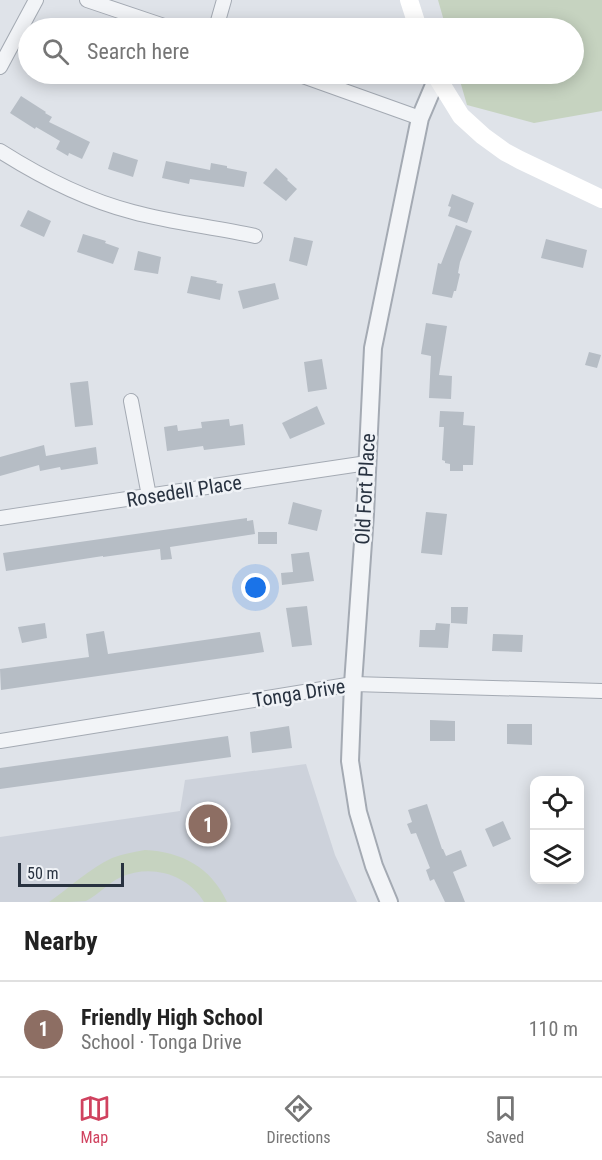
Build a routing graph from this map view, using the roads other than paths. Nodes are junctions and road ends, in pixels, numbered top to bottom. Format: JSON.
{"nodes":[{"id":1,"x":36,"y":0,"type":"edge"},
{"id":2,"x":87,"y":0,"type":"edge"},
{"id":3,"x":224,"y":0,"type":"edge"},
{"id":4,"x":409,"y":0,"type":"edge"},
{"id":5,"x":26,"y":18,"type":"edge"},
{"id":6,"x":140,"y":18,"type":"edge"},
{"id":7,"x":219,"y":18,"type":"edge"},
{"id":8,"x":415,"y":18,"type":"edge"},
{"id":9,"x":18,"y":34,"type":"edge"},
{"id":10,"x":0,"y":67,"type":"edge"},
{"id":11,"x":325,"y":84,"type":"edge"},
{"id":12,"x":433,"y":84,"type":"edge"},
{"id":13,"x":441,"y":84,"type":"edge"},
{"id":14,"x":420,"y":118,"type":"junction"},
{"id":15,"x":0,"y":151,"type":"edge"},
{"id":16,"x":602,"y":198,"type":"edge"},
{"id":17,"x":255,"y":236,"type":"dead end"},
{"id":18,"x":131,"y":401,"type":"dead end"},
{"id":19,"x":367,"y":464,"type":"junction"},
{"id":20,"x":149,"y":496,"type":"junction"},
{"id":21,"x":0,"y":518,"type":"edge"},
{"id":22,"x":352,"y":684,"type":"junction"},
{"id":23,"x":602,"y":691,"type":"edge"},
{"id":24,"x":0,"y":741,"type":"edge"},
{"id":25,"x":389,"y":902,"type":"edge"}],
"edges":[{"from":1,"to":5,"type":"street"},
{"from":2,"to":6,"type":"street"},
{"from":3,"to":7,"type":"street"},
{"from":4,"to":8,"type":"main road"},
{"from":9,"to":10,"type":"street"},
{"from":11,"to":14,"type":"street"},
{"from":12,"to":14,"type":"street","name":"Old Fort Place"},
{"from":13,"to":16,"type":"main road"},
{"from":14,"to":19,"type":"street","name":"Old Fort Place"},
{"from":15,"to":17,"type":"street"},
{"from":18,"to":20,"type":"street"},
{"from":19,"to":20,"type":"street","name":"Rosedell Place"},
{"from":19,"to":22,"type":"street","name":"Old Fort Place"},
{"from":20,"to":21,"type":"street","name":"Rosedell Place"},
{"from":22,"to":23,"type":"street","name":"Tonga Drive"},
{"from":22,"to":24,"type":"street","name":"Tonga Drive"},
{"from":22,"to":25,"type":"street","name":"Old Fort Place"}]}
